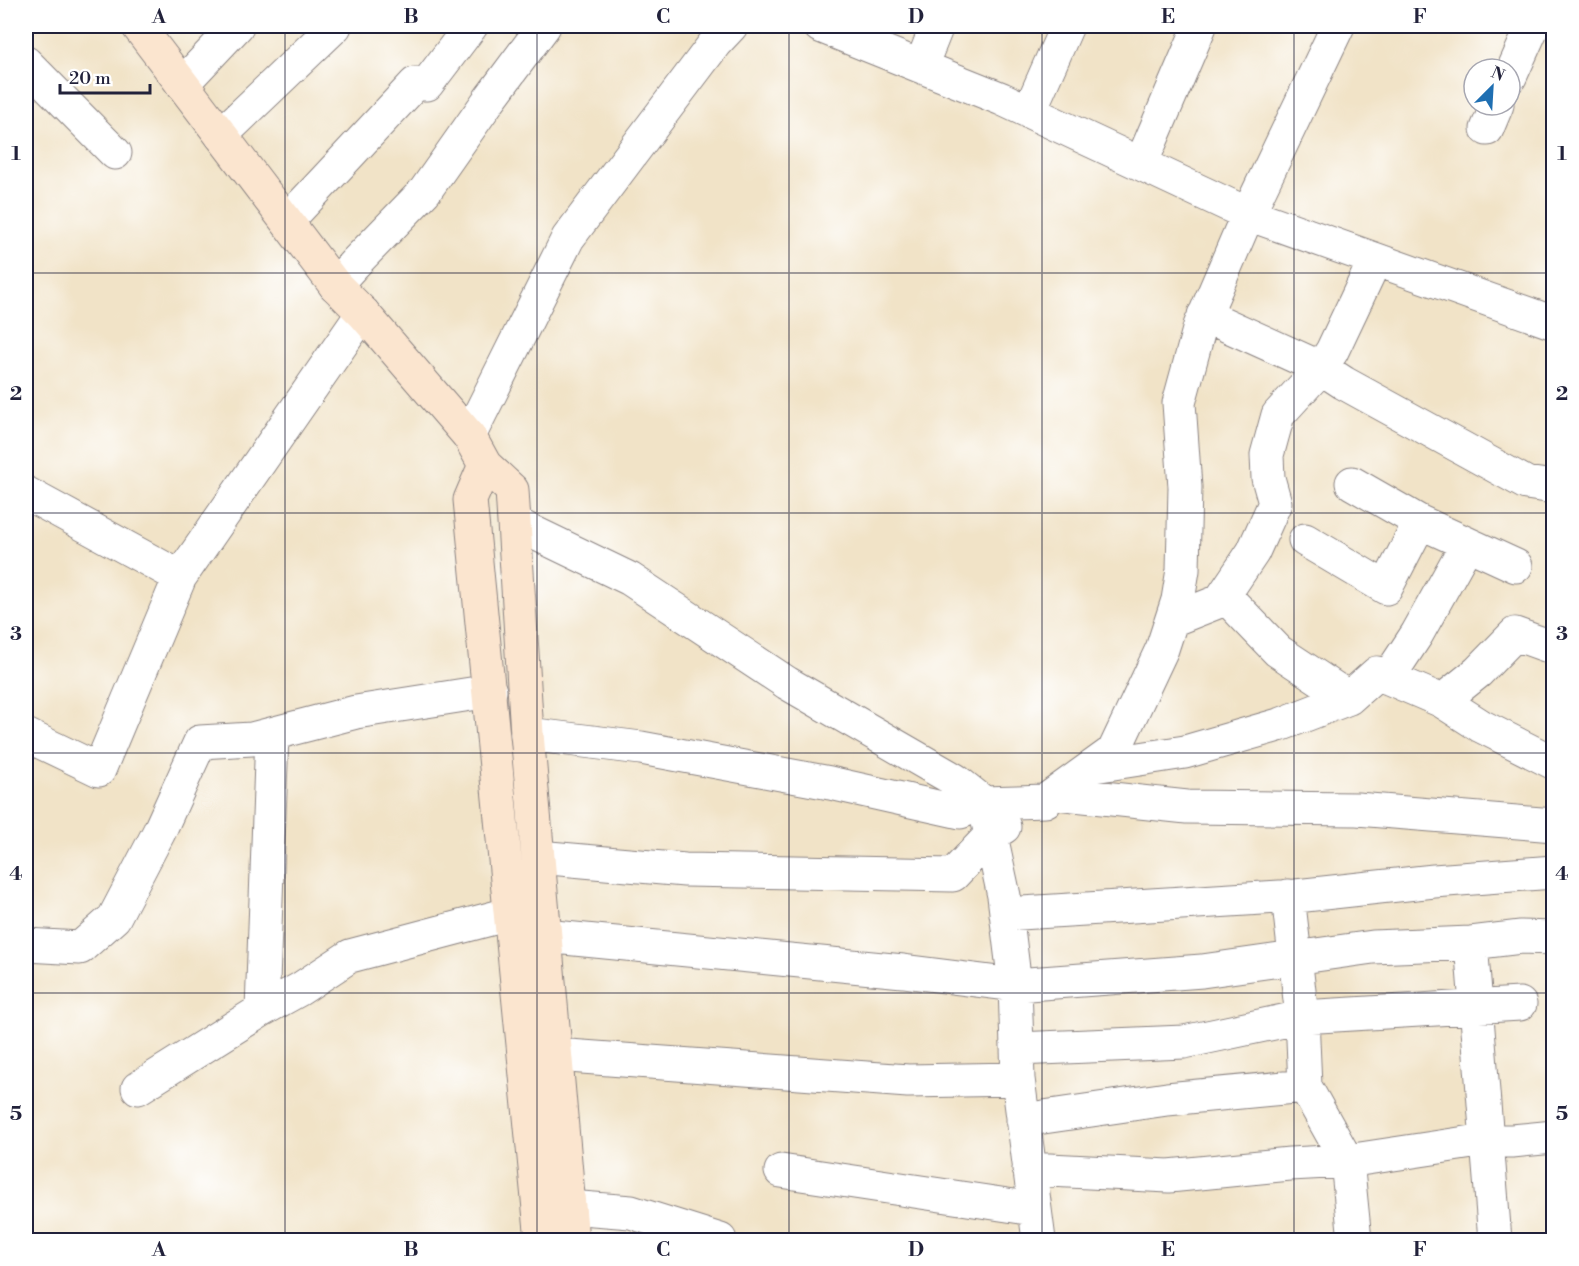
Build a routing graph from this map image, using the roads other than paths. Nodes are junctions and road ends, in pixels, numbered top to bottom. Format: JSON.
{"nodes":[{"id":1,"x":138,"y":26,"type":"edge"},
{"id":2,"x":237,"y":26,"type":"edge"},
{"id":3,"x":335,"y":26,"type":"edge"},
{"id":4,"x":471,"y":26,"type":"edge"},
{"id":5,"x":544,"y":26,"type":"edge"},
{"id":6,"x":731,"y":26,"type":"edge"},
{"id":7,"x":820,"y":26,"type":"edge"},
{"id":8,"x":937,"y":26,"type":"edge"},
{"id":9,"x":1067,"y":26,"type":"edge"},
{"id":10,"x":1200,"y":26,"type":"edge"},
{"id":11,"x":1338,"y":26,"type":"edge"},
{"id":12,"x":1533,"y":26,"type":"edge"},
{"id":13,"x":1519,"y":57,"type":"edge"},
{"id":14,"x":26,"y":63,"type":"edge"},
{"id":15,"x":921,"y":66,"type":"junction"},
{"id":16,"x":182,"y":84,"type":"junction"},
{"id":17,"x":1029,"y":112,"type":"junction"},
{"id":18,"x":221,"y":135,"type":"junction"},
{"id":19,"x":115,"y":153,"type":"dead end"},
{"id":20,"x":1141,"y":164,"type":"junction"},
{"id":21,"x":1248,"y":214,"type":"junction"},
{"id":22,"x":287,"y":221,"type":"junction"},
{"id":23,"x":1375,"y":260,"type":"junction"},
{"id":24,"x":335,"y":285,"type":"junction"},
{"id":25,"x":363,"y":314,"type":"junction"},
{"id":26,"x":1204,"y":315,"type":"junction"},
{"id":27,"x":1554,"y":323,"type":"edge"},
{"id":28,"x":1321,"y":368,"type":"junction"},
{"id":29,"x":469,"y":436,"type":"junction"},
{"id":30,"x":485,"y":465,"type":"junction"},
{"id":31,"x":1352,"y":483,"type":"dead end"},
{"id":32,"x":1554,"y":487,"type":"edge"},
{"id":33,"x":26,"y":493,"type":"edge"},
{"id":34,"x":1420,"y":522,"type":"junction"},
{"id":35,"x":516,"y":524,"type":"junction"},
{"id":36,"x":1305,"y":540,"type":"dead end"},
{"id":37,"x":1467,"y":544,"type":"junction"},
{"id":38,"x":1516,"y":566,"type":"dead end"},
{"id":39,"x":180,"y":577,"type":"junction"},
{"id":40,"x":1224,"y":595,"type":"junction"},
{"id":41,"x":1172,"y":620,"type":"junction"},
{"id":42,"x":1554,"y":648,"type":"edge"},
{"id":43,"x":1388,"y":678,"type":"junction"},
{"id":44,"x":490,"y":691,"type":"junction"},
{"id":45,"x":1349,"y":698,"type":"junction"},
{"id":46,"x":1442,"y":701,"type":"junction"},
{"id":47,"x":272,"y":734,"type":"junction"},
{"id":48,"x":527,"y":734,"type":"junction"},
{"id":49,"x":26,"y":735,"type":"edge"},
{"id":50,"x":1554,"y":763,"type":"edge"},
{"id":51,"x":1094,"y":766,"type":"junction"},
{"id":52,"x":1051,"y":797,"type":"junction"},
{"id":53,"x":984,"y":803,"type":"junction"},
{"id":54,"x":1554,"y":825,"type":"edge"},
{"id":55,"x":991,"y":835,"type":"junction"},
{"id":56,"x":538,"y":857,"type":"junction"},
{"id":57,"x":1554,"y":872,"type":"edge"},
{"id":58,"x":1288,"y":896,"type":"junction"},
{"id":59,"x":509,"y":914,"type":"junction"},
{"id":60,"x":1006,"y":914,"type":"junction"},
{"id":61,"x":543,"y":923,"type":"junction"},
{"id":62,"x":1554,"y":938,"type":"edge"},
{"id":63,"x":1471,"y":943,"type":"junction"},
{"id":64,"x":26,"y":945,"type":"edge"},
{"id":65,"x":1295,"y":958,"type":"junction"},
{"id":66,"x":1015,"y":985,"type":"junction"},
{"id":67,"x":1520,"y":1004,"type":"dead end"},
{"id":68,"x":1477,"y":1006,"type":"junction"},
{"id":69,"x":262,"y":1010,"type":"junction"},
{"id":70,"x":1302,"y":1017,"type":"junction"},
{"id":71,"x":555,"y":1055,"type":"junction"},
{"id":72,"x":1017,"y":1064,"type":"junction"},
{"id":73,"x":1305,"y":1086,"type":"junction"},
{"id":74,"x":138,"y":1088,"type":"dead end"},
{"id":75,"x":1023,"y":1120,"type":"junction"},
{"id":76,"x":1554,"y":1137,"type":"edge"},
{"id":77,"x":1486,"y":1140,"type":"junction"},
{"id":78,"x":1347,"y":1161,"type":"junction"},
{"id":79,"x":1029,"y":1169,"type":"junction"},
{"id":80,"x":781,"y":1171,"type":"dead end"},
{"id":81,"x":569,"y":1207,"type":"junction"},
{"id":82,"x":1036,"y":1225,"type":"edge"},
{"id":83,"x":542,"y":1240,"type":"edge"},
{"id":84,"x":572,"y":1240,"type":"edge"},
{"id":85,"x":720,"y":1240,"type":"edge"},
{"id":86,"x":1355,"y":1240,"type":"edge"},
{"id":87,"x":1495,"y":1240,"type":"edge"}],
"edges":[{"from":1,"to":16,"type":"main road"},
{"from":2,"to":16,"type":"street"},
{"from":3,"to":18,"type":"street"},
{"from":4,"to":22,"type":"street"},
{"from":5,"to":24,"type":"street"},
{"from":6,"to":29,"type":"street"},
{"from":7,"to":15,"type":"street"},
{"from":8,"to":15,"type":"street"},
{"from":9,"to":17,"type":"street"},
{"from":10,"to":20,"type":"street"},
{"from":11,"to":21,"type":"street"},
{"from":12,"to":13,"type":"street"},
{"from":14,"to":19,"type":"street"},
{"from":15,"to":17,"type":"street"},
{"from":16,"to":18,"type":"main road"},
{"from":17,"to":20,"type":"street"},
{"from":18,"to":22,"type":"main road"},
{"from":20,"to":21,"type":"street"},
{"from":21,"to":23,"type":"street"},
{"from":21,"to":26,"type":"street"},
{"from":22,"to":24,"type":"main road"},
{"from":23,"to":27,"type":"street"},
{"from":23,"to":28,"type":"street"},
{"from":24,"to":25,"type":"main road"},
{"from":25,"to":29,"type":"main road"},
{"from":25,"to":39,"type":"street"},
{"from":26,"to":28,"type":"street"},
{"from":26,"to":41,"type":"street"},
{"from":28,"to":32,"type":"street"},
{"from":28,"to":40,"type":"street"},
{"from":29,"to":30,"type":"main road"},
{"from":30,"to":35,"type":"main road"},
{"from":30,"to":44,"type":"main road"},
{"from":31,"to":34,"type":"street"},
{"from":33,"to":39,"type":"street"},
{"from":34,"to":36,"type":"street"},
{"from":34,"to":37,"type":"street"},
{"from":35,"to":48,"type":"main road"},
{"from":35,"to":53,"type":"street"},
{"from":37,"to":38,"type":"street"},
{"from":37,"to":43,"type":"street"},
{"from":39,"to":49,"type":"street"},
{"from":40,"to":41,"type":"street"},
{"from":40,"to":45,"type":"street"},
{"from":41,"to":51,"type":"street"},
{"from":42,"to":46,"type":"street"},
{"from":43,"to":45,"type":"street"},
{"from":43,"to":46,"type":"street"},
{"from":44,"to":47,"type":"street"},
{"from":44,"to":59,"type":"main road"},
{"from":45,"to":51,"type":"street"},
{"from":46,"to":50,"type":"street"},
{"from":47,"to":64,"type":"street"},
{"from":47,"to":69,"type":"street"},
{"from":48,"to":53,"type":"street"},
{"from":48,"to":56,"type":"main road"},
{"from":51,"to":52,"type":"street"},
{"from":52,"to":53,"type":"street"},
{"from":52,"to":54,"type":"street"},
{"from":52,"to":55,"type":"street"},
{"from":53,"to":55,"type":"street"},
{"from":55,"to":56,"type":"street"},
{"from":55,"to":60,"type":"street"},
{"from":56,"to":61,"type":"main road"},
{"from":57,"to":58,"type":"street"},
{"from":58,"to":60,"type":"street"},
{"from":58,"to":65,"type":"street"},
{"from":59,"to":61,"type":"street"},
{"from":59,"to":69,"type":"street"},
{"from":59,"to":83,"type":"main road"},
{"from":60,"to":66,"type":"street"},
{"from":61,"to":66,"type":"street"},
{"from":61,"to":71,"type":"main road"},
{"from":62,"to":63,"type":"street"},
{"from":63,"to":65,"type":"street"},
{"from":63,"to":68,"type":"street"},
{"from":65,"to":66,"type":"street"},
{"from":65,"to":70,"type":"street"},
{"from":66,"to":72,"type":"street"},
{"from":67,"to":68,"type":"street"},
{"from":68,"to":70,"type":"street"},
{"from":68,"to":77,"type":"street"},
{"from":69,"to":74,"type":"street"},
{"from":70,"to":72,"type":"street"},
{"from":70,"to":73,"type":"street"},
{"from":71,"to":72,"type":"street"},
{"from":71,"to":81,"type":"main road"},
{"from":72,"to":75,"type":"street"},
{"from":73,"to":75,"type":"street"},
{"from":73,"to":78,"type":"street"},
{"from":75,"to":79,"type":"street"},
{"from":76,"to":77,"type":"street"},
{"from":77,"to":78,"type":"street"},
{"from":77,"to":87,"type":"street"},
{"from":78,"to":79,"type":"street"},
{"from":78,"to":86,"type":"street"},
{"from":79,"to":82,"type":"street"},
{"from":80,"to":82,"type":"street"},
{"from":81,"to":84,"type":"main road"},
{"from":81,"to":85,"type":"street"}]}
